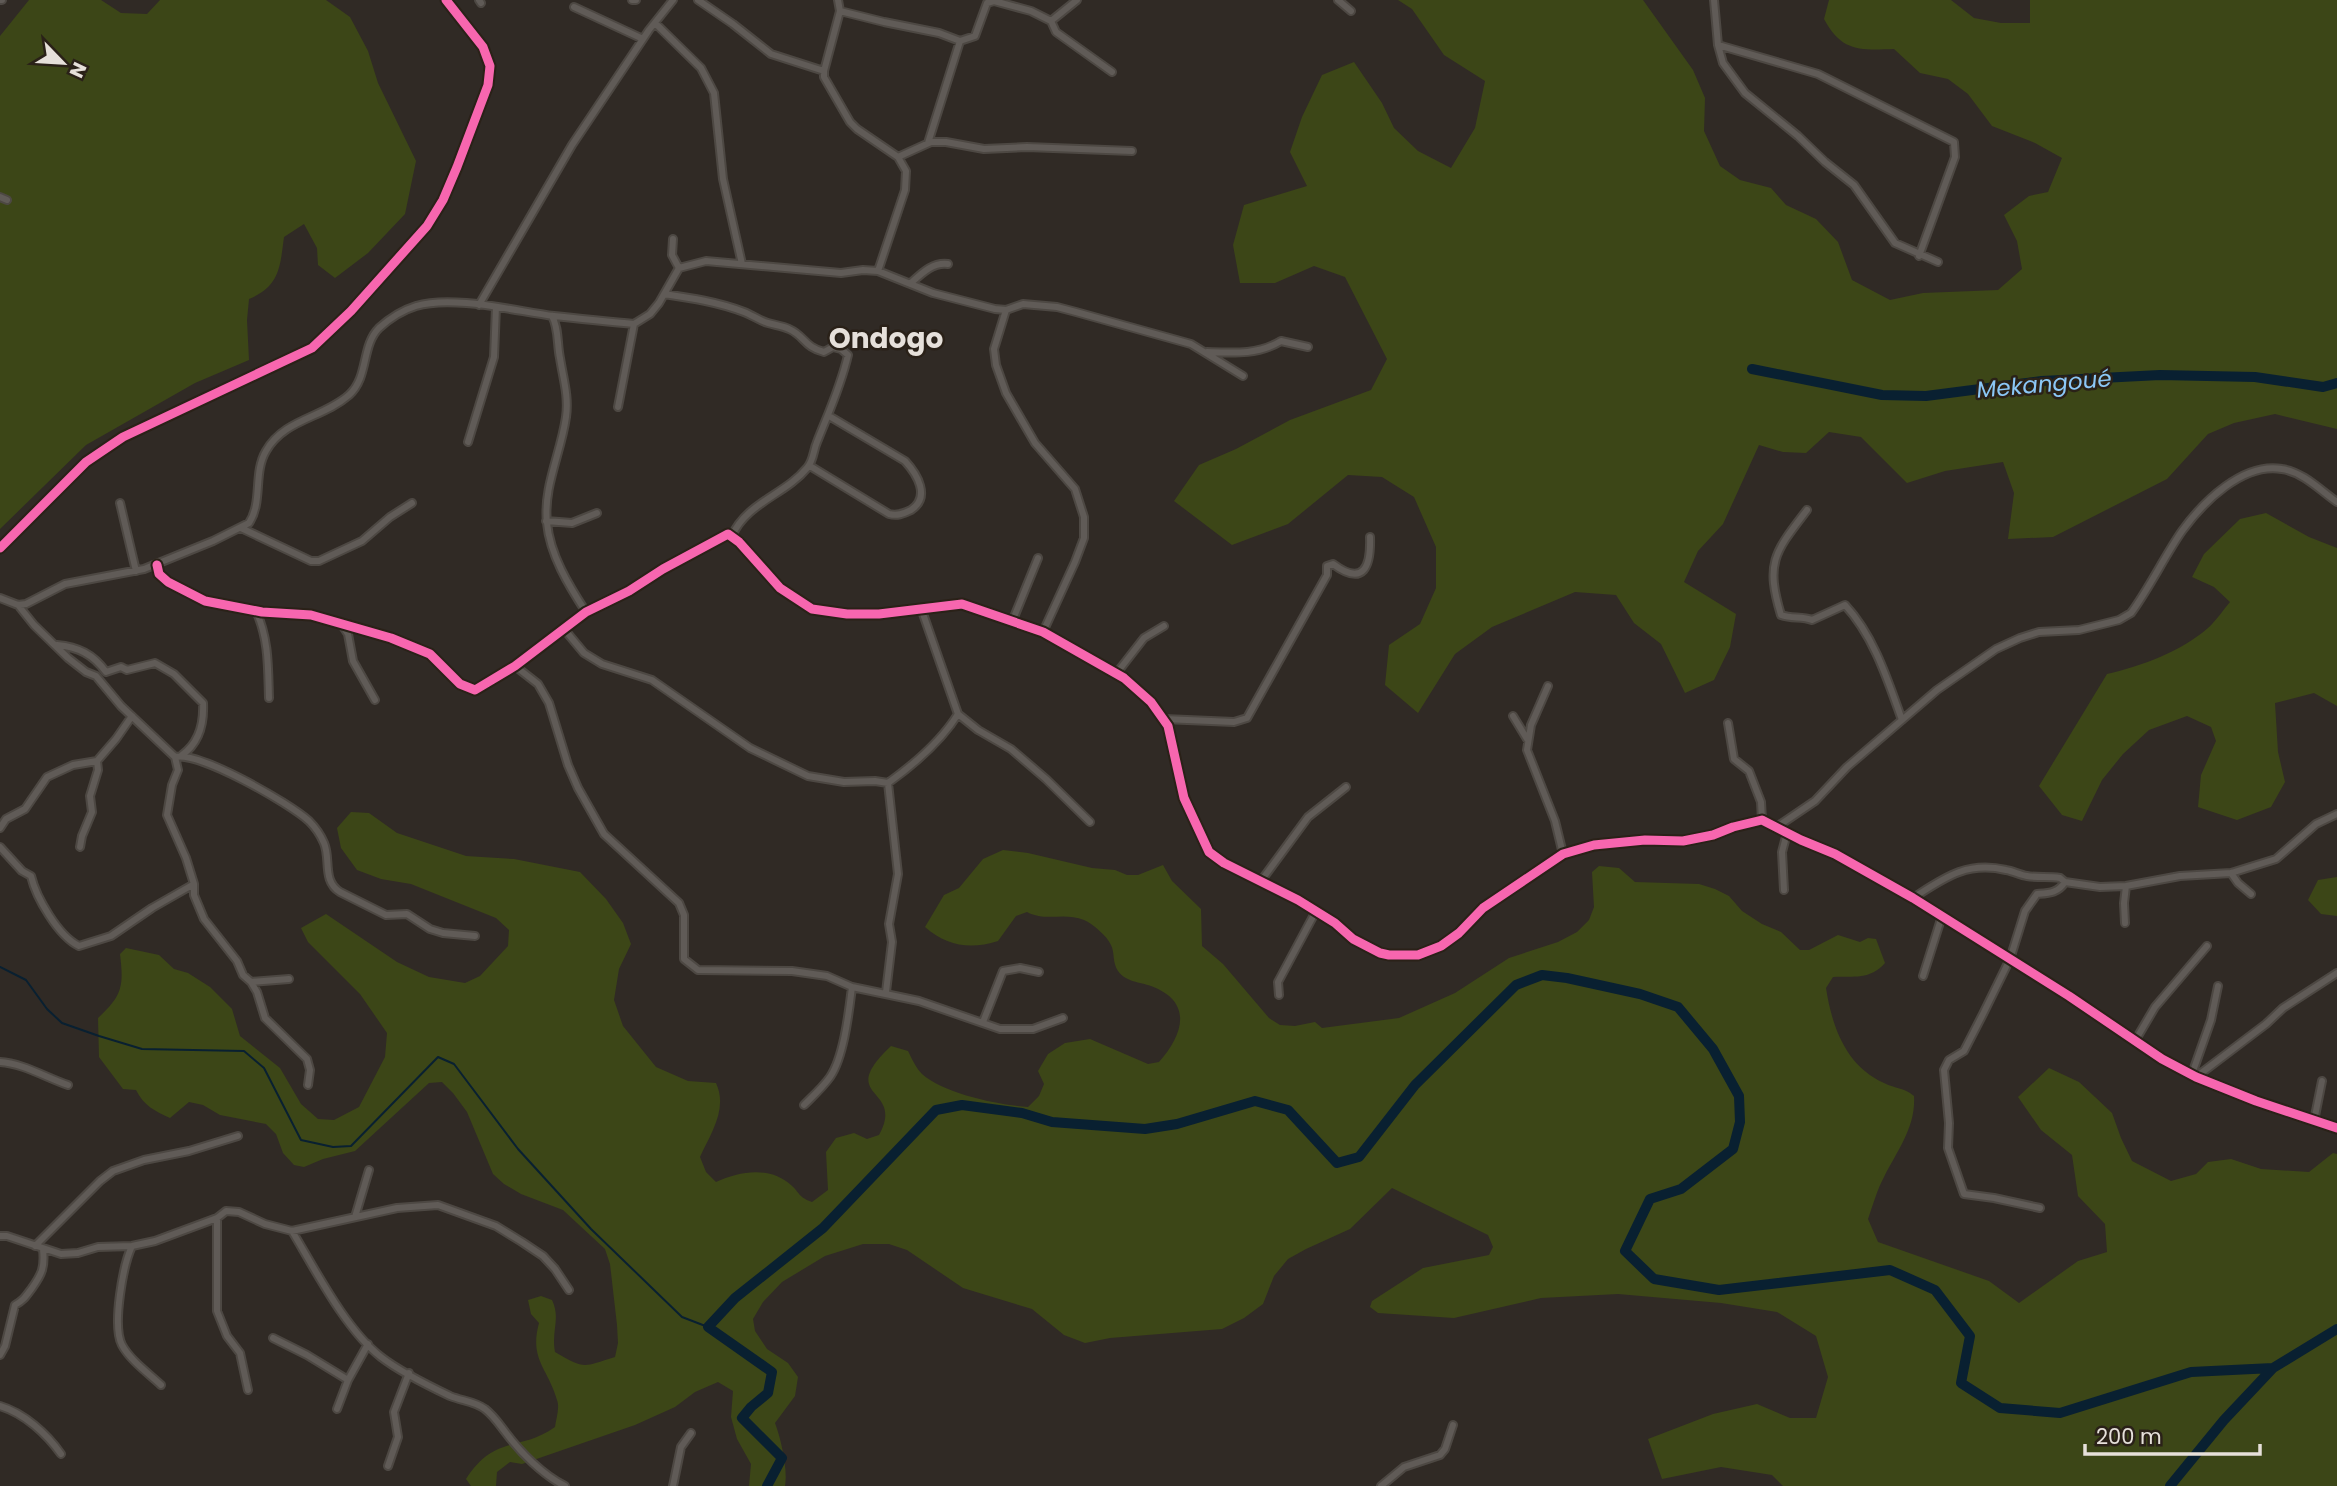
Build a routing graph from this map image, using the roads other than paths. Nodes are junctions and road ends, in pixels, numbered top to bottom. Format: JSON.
{"nodes":[{"id":1,"x":446,"y":0,"type":"edge"},
{"id":2,"x":586,"y":0,"type":"edge"},
{"id":3,"x":673,"y":0,"type":"edge"},
{"id":4,"x":698,"y":0,"type":"edge"},
{"id":5,"x":838,"y":0,"type":"edge"},
{"id":6,"x":1077,"y":0,"type":"edge"},
{"id":7,"x":1338,"y":0,"type":"edge"},
{"id":8,"x":1714,"y":0,"type":"edge"},
{"id":9,"x":840,"y":10,"type":"junction"},
{"id":10,"x":1351,"y":11,"type":"dead end"},
{"id":11,"x":1051,"y":21,"type":"junction"},
{"id":12,"x":655,"y":23,"type":"junction"},
{"id":13,"x":643,"y":39,"type":"junction"},
{"id":14,"x":960,"y":41,"type":"junction"},
{"id":15,"x":1718,"y":45,"type":"junction"},
{"id":16,"x":824,"y":71,"type":"junction"},
{"id":17,"x":1112,"y":72,"type":"dead end"},
{"id":18,"x":928,"y":143,"type":"junction"},
{"id":19,"x":1132,"y":151,"type":"dead end"},
{"id":20,"x":898,"y":157,"type":"junction"},
{"id":21,"x":673,"y":239,"type":"dead end"},
{"id":22,"x":1919,"y":256,"type":"junction"},
{"id":23,"x":1938,"y":262,"type":"dead end"},
{"id":24,"x":742,"y":264,"type":"junction"},
{"id":25,"x":948,"y":264,"type":"dead end"},
{"id":26,"x":679,"y":268,"type":"junction"},
{"id":27,"x":878,"y":271,"type":"junction"},
{"id":28,"x":911,"y":283,"type":"junction"},
{"id":29,"x":664,"y":294,"type":"junction"},
{"id":30,"x":479,"y":305,"type":"junction"},
{"id":31,"x":496,"y":307,"type":"junction"},
{"id":32,"x":1006,"y":310,"type":"junction"},
{"id":33,"x":552,"y":316,"type":"junction"},
{"id":34,"x":634,"y":324,"type":"junction"},
{"id":35,"x":1308,"y":347,"type":"dead end"},
{"id":36,"x":1205,"y":351,"type":"junction"},
{"id":37,"x":1242,"y":376,"type":"dead end"},
{"id":38,"x":618,"y":407,"type":"dead end"},
{"id":39,"x":829,"y":416,"type":"junction"},
{"id":40,"x":468,"y":442,"type":"dead end"},
{"id":41,"x":810,"y":466,"type":"junction"},
{"id":42,"x":2337,"y":502,"type":"edge"},
{"id":43,"x":120,"y":503,"type":"dead end"},
{"id":44,"x":412,"y":503,"type":"dead end"},
{"id":45,"x":1807,"y":510,"type":"dead end"},
{"id":46,"x":597,"y":513,"type":"dead end"},
{"id":47,"x":546,"y":521,"type":"junction"},
{"id":48,"x":241,"y":528,"type":"junction"},
{"id":49,"x":732,"y":536,"type":"junction"},
{"id":50,"x":1370,"y":537,"type":"dead end"},
{"id":51,"x":0,"y":548,"type":"edge"},
{"id":52,"x":1038,"y":558,"type":"dead end"},
{"id":53,"x":157,"y":565,"type":"junction"},
{"id":54,"x":136,"y":571,"type":"junction"},
{"id":55,"x":0,"y":598,"type":"edge"},
{"id":56,"x":18,"y":605,"type":"junction"},
{"id":57,"x":921,"y":608,"type":"junction"},
{"id":58,"x":256,"y":611,"type":"junction"},
{"id":59,"x":586,"y":612,"type":"junction"},
{"id":60,"x":1012,"y":622,"type":"junction"},
{"id":61,"x":342,"y":625,"type":"junction"},
{"id":62,"x":1164,"y":626,"type":"dead end"},
{"id":63,"x":564,"y":629,"type":"junction"},
{"id":64,"x":1043,"y":632,"type":"junction"},
{"id":65,"x":57,"y":645,"type":"junction"},
{"id":66,"x":515,"y":666,"type":"junction"},
{"id":67,"x":1116,"y":674,"type":"junction"},
{"id":68,"x":1548,"y":685,"type":"dead end"},
{"id":69,"x":269,"y":698,"type":"dead end"},
{"id":70,"x":375,"y":700,"type":"dead end"},
{"id":71,"x":958,"y":714,"type":"junction"},
{"id":72,"x":132,"y":716,"type":"junction"},
{"id":73,"x":1513,"y":716,"type":"dead end"},
{"id":74,"x":1164,"y":719,"type":"junction"},
{"id":75,"x":1902,"y":720,"type":"junction"},
{"id":76,"x":1728,"y":723,"type":"dead end"},
{"id":77,"x":1527,"y":739,"type":"junction"},
{"id":78,"x":179,"y":756,"type":"junction"},
{"id":79,"x":97,"y":761,"type":"junction"},
{"id":80,"x":875,"y":781,"type":"junction"},
{"id":81,"x":888,"y":783,"type":"junction"},
{"id":82,"x":1346,"y":788,"type":"dead end"},
{"id":83,"x":890,"y":803,"type":"junction"},
{"id":84,"x":2337,"y":814,"type":"edge"},
{"id":85,"x":1762,"y":820,"type":"junction"},
{"id":86,"x":1090,"y":822,"type":"dead end"},
{"id":87,"x":1778,"y":826,"type":"junction"},
{"id":88,"x":0,"y":828,"type":"edge"},
{"id":89,"x":1787,"y":833,"type":"junction"},
{"id":90,"x":0,"y":847,"type":"edge"},
{"id":91,"x":80,"y":847,"type":"dead end"},
{"id":92,"x":1563,"y":854,"type":"junction"},
{"id":93,"x":2231,"y":873,"type":"junction"},
{"id":94,"x":1261,"y":881,"type":"junction"},
{"id":95,"x":2065,"y":882,"type":"junction"},
{"id":96,"x":194,"y":884,"type":"junction"},
{"id":97,"x":2126,"y":887,"type":"junction"},
{"id":98,"x":1784,"y":890,"type":"dead end"},
{"id":99,"x":2251,"y":894,"type":"dead end"},
{"id":100,"x":1913,"y":898,"type":"junction"},
{"id":101,"x":1316,"y":911,"type":"junction"},
{"id":102,"x":1942,"y":916,"type":"junction"},
{"id":103,"x":2125,"y":923,"type":"dead end"},
{"id":104,"x":475,"y":936,"type":"dead end"},
{"id":105,"x":2207,"y":946,"type":"dead end"},
{"id":106,"x":2010,"y":959,"type":"junction"},
{"id":107,"x":1040,"y":972,"type":"dead end"},
{"id":108,"x":2337,"y":974,"type":"edge"},
{"id":109,"x":1923,"y":976,"type":"dead end"},
{"id":110,"x":289,"y":979,"type":"dead end"},
{"id":111,"x":251,"y":982,"type":"junction"},
{"id":112,"x":2218,"y":986,"type":"dead end"},
{"id":113,"x":852,"y":987,"type":"junction"},
{"id":114,"x":886,"y":992,"type":"junction"},
{"id":115,"x":1279,"y":995,"type":"dead end"},
{"id":116,"x":1063,"y":1018,"type":"dead end"},
{"id":117,"x":983,"y":1022,"type":"junction"},
{"id":118,"x":2135,"y":1041,"type":"junction"},
{"id":119,"x":0,"y":1062,"type":"edge"},
{"id":120,"x":2194,"y":1075,"type":"junction"},
{"id":121,"x":2322,"y":1081,"type":"dead end"},
{"id":122,"x":68,"y":1085,"type":"dead end"},
{"id":123,"x":309,"y":1085,"type":"dead end"},
{"id":124,"x":804,"y":1105,"type":"dead end"},
{"id":125,"x":2314,"y":1121,"type":"junction"},
{"id":126,"x":2337,"y":1128,"type":"edge"},
{"id":127,"x":239,"y":1136,"type":"dead end"},
{"id":128,"x":369,"y":1170,"type":"dead end"},
{"id":129,"x":2040,"y":1208,"type":"dead end"},
{"id":130,"x":355,"y":1217,"type":"junction"},
{"id":131,"x":217,"y":1219,"type":"junction"},
{"id":132,"x":292,"y":1231,"type":"junction"},
{"id":133,"x":0,"y":1236,"type":"edge"},
{"id":134,"x":35,"y":1246,"type":"junction"},
{"id":135,"x":132,"y":1246,"type":"junction"},
{"id":136,"x":43,"y":1250,"type":"junction"},
{"id":137,"x":569,"y":1290,"type":"dead end"},
{"id":138,"x":273,"y":1338,"type":"dead end"},
{"id":139,"x":368,"y":1345,"type":"junction"},
{"id":140,"x":0,"y":1355,"type":"edge"},
{"id":141,"x":409,"y":1373,"type":"junction"},
{"id":142,"x":348,"y":1380,"type":"junction"},
{"id":143,"x":161,"y":1385,"type":"dead end"},
{"id":144,"x":248,"y":1390,"type":"dead end"},
{"id":145,"x":0,"y":1406,"type":"edge"},
{"id":146,"x":337,"y":1409,"type":"dead end"},
{"id":147,"x":1453,"y":1425,"type":"dead end"},
{"id":148,"x":691,"y":1433,"type":"dead end"},
{"id":149,"x":61,"y":1454,"type":"dead end"},
{"id":150,"x":388,"y":1466,"type":"dead end"},
{"id":151,"x":565,"y":1486,"type":"edge"},
{"id":152,"x":673,"y":1486,"type":"edge"},
{"id":153,"x":1381,"y":1486,"type":"edge"}],
"edges":[{"from":1,"to":51,"type":"street"},
{"from":2,"to":13,"type":"street"},
{"from":3,"to":12,"type":"street"},
{"from":4,"to":16,"type":"street"},
{"from":5,"to":9,"type":"street"},
{"from":6,"to":11,"type":"street"},
{"from":7,"to":10,"type":"street"},
{"from":8,"to":15,"type":"street"},
{"from":9,"to":14,"type":"street"},
{"from":9,"to":16,"type":"street"},
{"from":11,"to":14,"type":"street"},
{"from":11,"to":17,"type":"street"},
{"from":12,"to":13,"type":"street"},
{"from":12,"to":24,"type":"street"},
{"from":13,"to":30,"type":"street"},
{"from":14,"to":18,"type":"street"},
{"from":15,"to":22,"type":"street"},
{"from":15,"to":22,"type":"street"},
{"from":16,"to":20,"type":"street"},
{"from":18,"to":19,"type":"street"},
{"from":18,"to":20,"type":"street"},
{"from":20,"to":27,"type":"street"},
{"from":21,"to":26,"type":"street"},
{"from":22,"to":23,"type":"street"},
{"from":24,"to":26,"type":"street"},
{"from":24,"to":27,"type":"street"},
{"from":25,"to":28,"type":"street"},
{"from":26,"to":29,"type":"street"},
{"from":27,"to":28,"type":"street"},
{"from":28,"to":32,"type":"street"},
{"from":29,"to":34,"type":"street"},
{"from":29,"to":39,"type":"street"},
{"from":30,"to":31,"type":"street"},
{"from":30,"to":48,"type":"street"},
{"from":31,"to":33,"type":"street"},
{"from":31,"to":40,"type":"street"},
{"from":32,"to":36,"type":"street"},
{"from":32,"to":64,"type":"street"},
{"from":33,"to":34,"type":"street"},
{"from":33,"to":47,"type":"street"},
{"from":34,"to":38,"type":"street"},
{"from":35,"to":36,"type":"street"},
{"from":36,"to":37,"type":"street"},
{"from":39,"to":41,"type":"street"},
{"from":39,"to":41,"type":"street"},
{"from":41,"to":49,"type":"street"},
{"from":42,"to":75,"type":"street"},
{"from":43,"to":54,"type":"street"},
{"from":44,"to":48,"type":"street"},
{"from":45,"to":75,"type":"street"},
{"from":46,"to":47,"type":"street"},
{"from":47,"to":59,"type":"street"},
{"from":48,"to":53,"type":"street"},
{"from":49,"to":57,"type":"street"},
{"from":49,"to":59,"type":"street"},
{"from":50,"to":74,"type":"street"},
{"from":52,"to":60,"type":"street"},
{"from":53,"to":54,"type":"street"},
{"from":53,"to":58,"type":"street"},
{"from":54,"to":56,"type":"street"},
{"from":55,"to":56,"type":"street"},
{"from":56,"to":65,"type":"street"},
{"from":57,"to":60,"type":"street"},
{"from":57,"to":71,"type":"street"},
{"from":58,"to":61,"type":"street"},
{"from":58,"to":69,"type":"street"},
{"from":59,"to":63,"type":"street"},
{"from":60,"to":64,"type":"street"},
{"from":61,"to":66,"type":"street"},
{"from":61,"to":70,"type":"street"},
{"from":62,"to":67,"type":"street"},
{"from":63,"to":66,"type":"street"},
{"from":63,"to":80,"type":"street"},
{"from":64,"to":67,"type":"street"},
{"from":65,"to":72,"type":"street"},
{"from":65,"to":78,"type":"street"},
{"from":66,"to":113,"type":"street"},
{"from":67,"to":74,"type":"street"},
{"from":68,"to":77,"type":"street"},
{"from":71,"to":81,"type":"street"},
{"from":71,"to":86,"type":"street"},
{"from":72,"to":78,"type":"street"},
{"from":72,"to":79,"type":"street"},
{"from":73,"to":77,"type":"street"},
{"from":74,"to":94,"type":"street"},
{"from":75,"to":87,"type":"street"},
{"from":76,"to":85,"type":"street"},
{"from":77,"to":92,"type":"street"},
{"from":78,"to":96,"type":"street"},
{"from":78,"to":104,"type":"street"},
{"from":79,"to":88,"type":"street"},
{"from":79,"to":91,"type":"street"},
{"from":80,"to":81,"type":"street"},
{"from":80,"to":83,"type":"street"},
{"from":81,"to":83,"type":"street"},
{"from":82,"to":94,"type":"street"},
{"from":83,"to":114,"type":"street"},
{"from":84,"to":93,"type":"street"},
{"from":85,"to":87,"type":"street"},
{"from":85,"to":92,"type":"street"},
{"from":87,"to":89,"type":"street"},
{"from":89,"to":98,"type":"street"},
{"from":89,"to":100,"type":"street"},
{"from":90,"to":96,"type":"street"},
{"from":92,"to":101,"type":"street"},
{"from":93,"to":97,"type":"street"},
{"from":93,"to":99,"type":"street"},
{"from":94,"to":101,"type":"street"},
{"from":95,"to":97,"type":"street"},
{"from":95,"to":100,"type":"street"},
{"from":95,"to":106,"type":"street"},
{"from":96,"to":111,"type":"street"},
{"from":97,"to":103,"type":"street"},
{"from":100,"to":102,"type":"street"},
{"from":101,"to":115,"type":"street"},
{"from":102,"to":106,"type":"street"},
{"from":102,"to":109,"type":"street"},
{"from":105,"to":118,"type":"street"},
{"from":106,"to":118,"type":"street"},
{"from":106,"to":129,"type":"street"},
{"from":107,"to":117,"type":"street"},
{"from":108,"to":120,"type":"street"},
{"from":110,"to":111,"type":"street"},
{"from":111,"to":123,"type":"street"},
{"from":112,"to":120,"type":"street"},
{"from":113,"to":114,"type":"street"},
{"from":113,"to":124,"type":"street"},
{"from":114,"to":117,"type":"street"},
{"from":116,"to":117,"type":"street"},
{"from":118,"to":120,"type":"street"},
{"from":119,"to":122,"type":"street"},
{"from":120,"to":125,"type":"street"},
{"from":121,"to":125,"type":"street"},
{"from":125,"to":126,"type":"street"},
{"from":127,"to":134,"type":"street"},
{"from":128,"to":130,"type":"street"},
{"from":130,"to":132,"type":"street"},
{"from":130,"to":137,"type":"street"},
{"from":131,"to":132,"type":"street"},
{"from":131,"to":135,"type":"street"},
{"from":131,"to":144,"type":"street"},
{"from":132,"to":139,"type":"street"},
{"from":133,"to":134,"type":"street"},
{"from":134,"to":136,"type":"street"},
{"from":135,"to":136,"type":"street"},
{"from":135,"to":143,"type":"street"},
{"from":136,"to":140,"type":"street"},
{"from":138,"to":142,"type":"street"},
{"from":139,"to":141,"type":"street"},
{"from":139,"to":142,"type":"street"},
{"from":141,"to":150,"type":"street"},
{"from":141,"to":151,"type":"street"},
{"from":142,"to":146,"type":"street"},
{"from":145,"to":149,"type":"street"},
{"from":147,"to":153,"type":"street"},
{"from":148,"to":152,"type":"street"}]}
